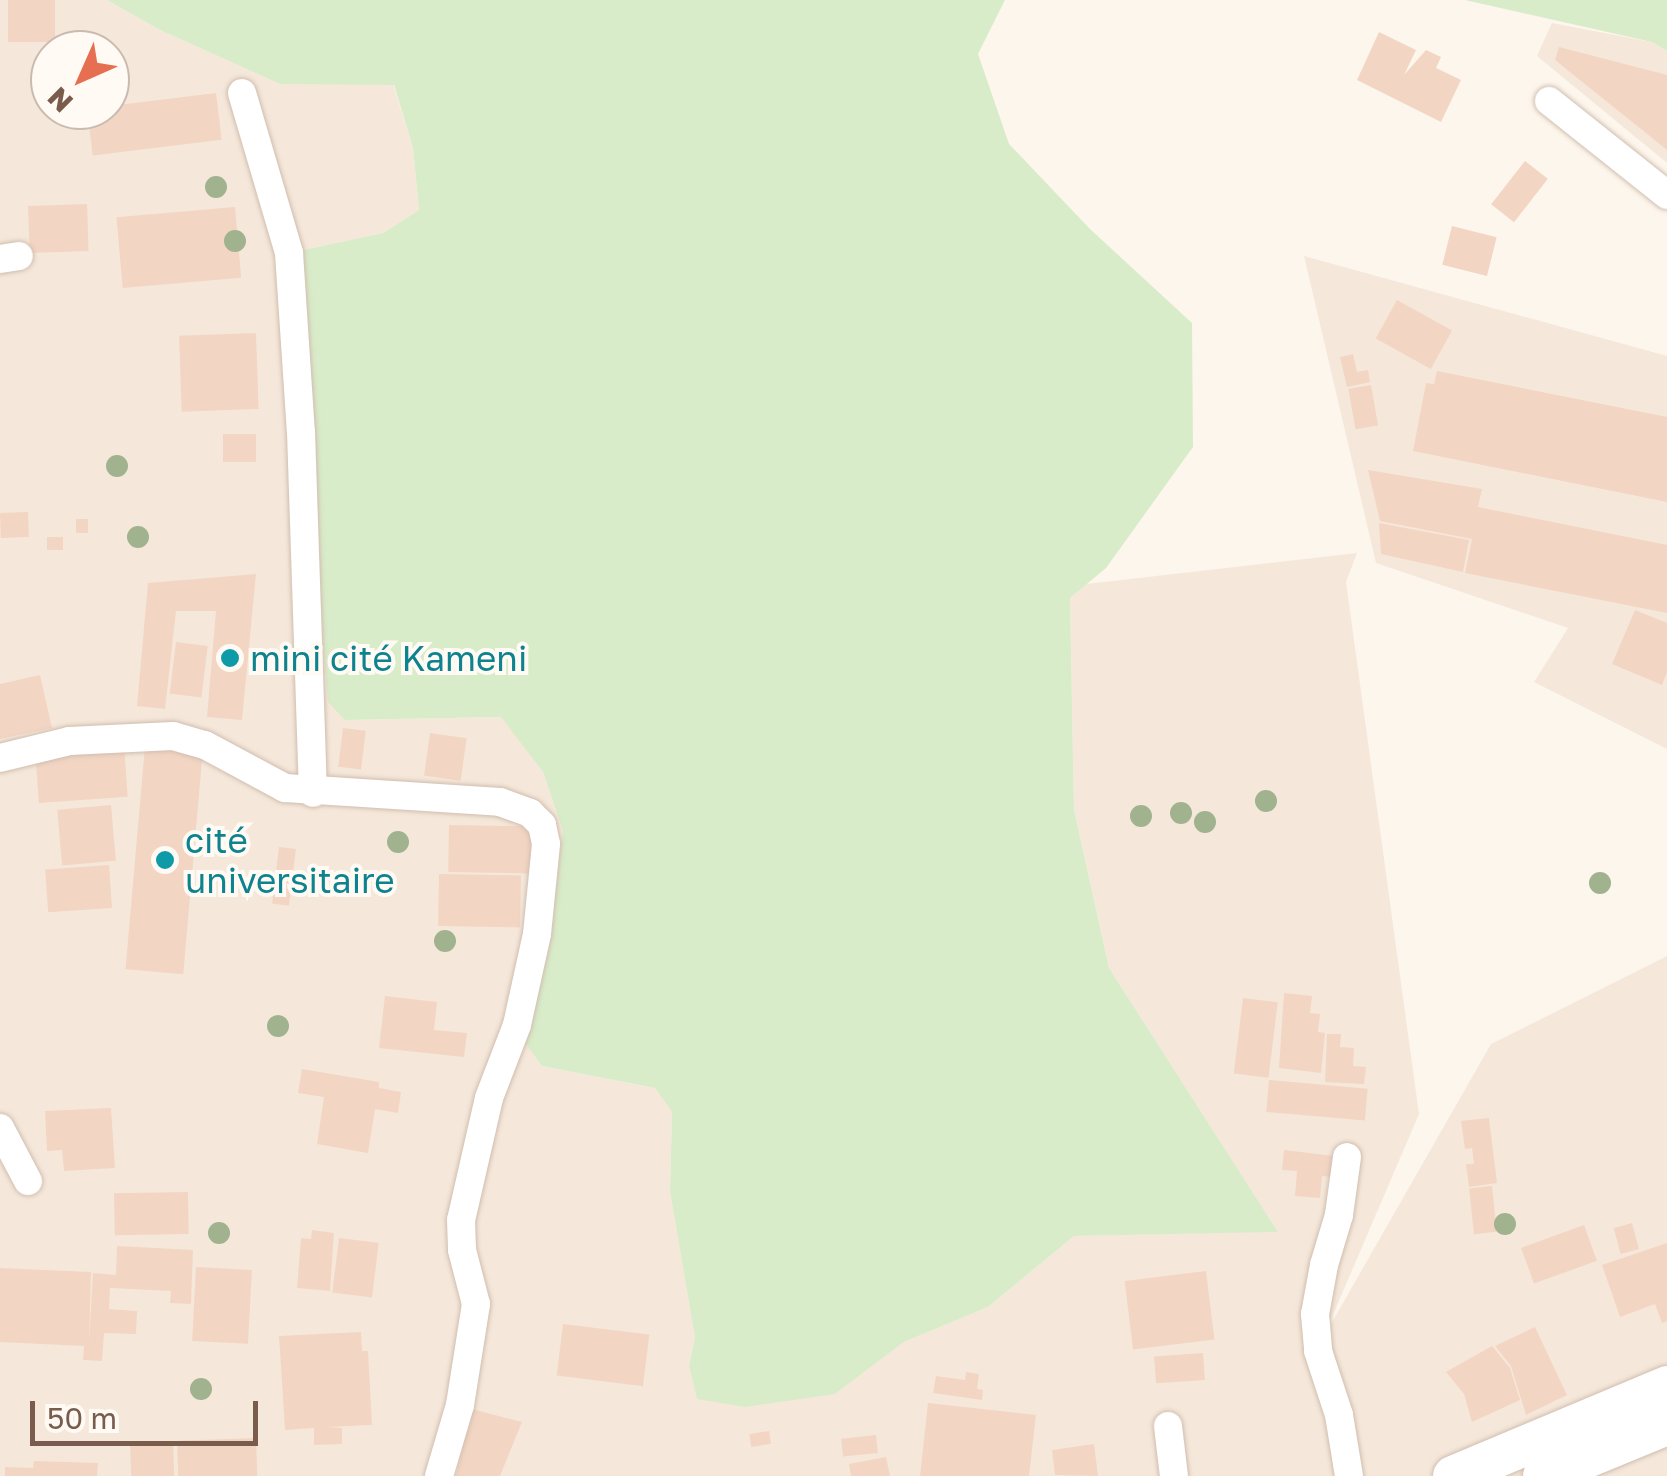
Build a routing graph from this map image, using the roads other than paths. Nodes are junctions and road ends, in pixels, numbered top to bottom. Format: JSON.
{"nodes":[{"id":1,"x":242,"y":93,"type":"dead end"},
{"id":2,"x":1548,"y":101,"type":"dead end"},
{"id":3,"x":1667,"y":195,"type":"edge"},
{"id":4,"x":0,"y":758,"type":"edge"},
{"id":5,"x":314,"y":793,"type":"junction"},
{"id":6,"x":0,"y":1128,"type":"edge"},
{"id":7,"x":1347,"y":1157,"type":"dead end"},
{"id":8,"x":28,"y":1181,"type":"dead end"},
{"id":9,"x":1667,"y":1386,"type":"edge"},
{"id":10,"x":1168,"y":1426,"type":"dead end"},
{"id":11,"x":1667,"y":1426,"type":"edge"},
{"id":12,"x":440,"y":1476,"type":"edge"},
{"id":13,"x":1174,"y":1476,"type":"edge"},
{"id":14,"x":1349,"y":1476,"type":"edge"},
{"id":15,"x":1453,"y":1476,"type":"edge"},
{"id":16,"x":1543,"y":1476,"type":"edge"}],
"edges":[{"from":1,"to":5,"type":"street"},
{"from":2,"to":3,"type":"street"},
{"from":4,"to":5,"type":"street"},
{"from":5,"to":12,"type":"street"},
{"from":6,"to":8,"type":"street"},
{"from":7,"to":14,"type":"street"},
{"from":9,"to":15,"type":"main road"},
{"from":10,"to":13,"type":"street"},
{"from":11,"to":16,"type":"main road"}]}
